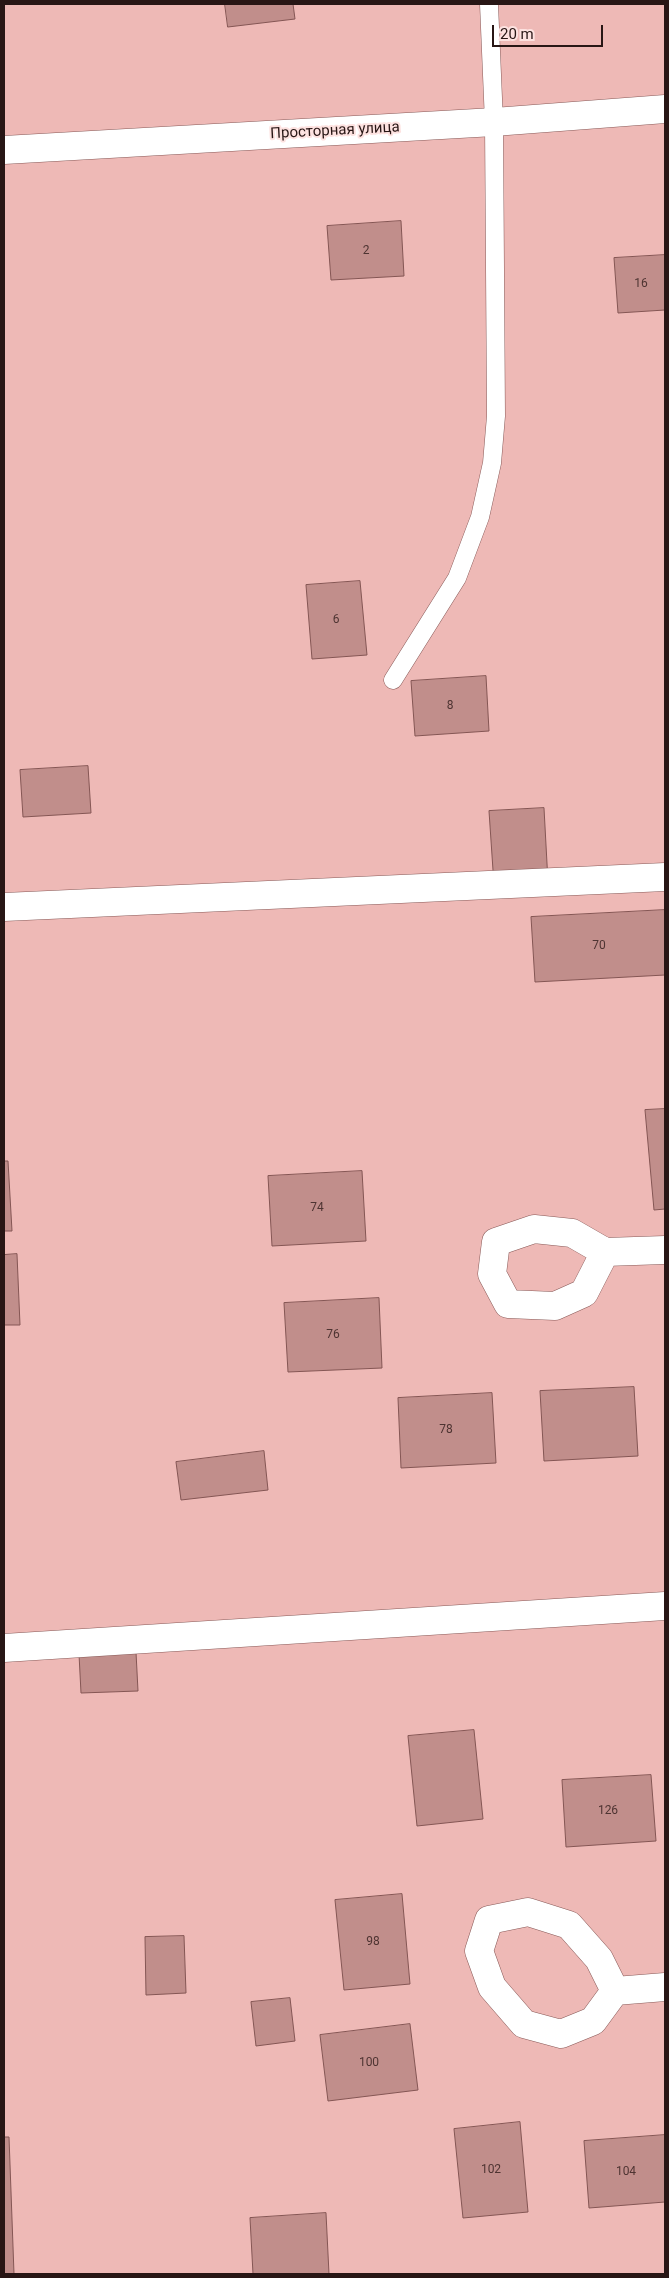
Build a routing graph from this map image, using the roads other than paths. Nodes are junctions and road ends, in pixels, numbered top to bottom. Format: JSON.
{"nodes":[{"id":1,"x":490,"y":4,"type":"edge"},
{"id":2,"x":665,"y":109,"type":"edge"},
{"id":3,"x":494,"y":122,"type":"junction"},
{"id":4,"x":4,"y":150,"type":"edge"},
{"id":5,"x":393,"y":680,"type":"dead end"},
{"id":6,"x":665,"y":877,"type":"edge"},
{"id":7,"x":4,"y":907,"type":"edge"},
{"id":8,"x":665,"y":1250,"type":"edge"},
{"id":9,"x":605,"y":1252,"type":"dead end"},
{"id":10,"x":665,"y":1606,"type":"edge"},
{"id":11,"x":4,"y":1648,"type":"edge"},
{"id":12,"x":665,"y":1987,"type":"edge"},
{"id":13,"x":615,"y":1991,"type":"junction"}],
"edges":[{"from":1,"to":3,"type":"lane"},
{"from":2,"to":3,"type":"street","name":"Просторная улица"},
{"from":3,"to":4,"type":"street","name":"Просторная улица"},
{"from":3,"to":5,"type":"lane"},
{"from":6,"to":7,"type":"street"},
{"from":8,"to":9,"type":"street"},
{"from":10,"to":11,"type":"street"},
{"from":12,"to":13,"type":"street"},
{"from":13,"to":13,"type":"street"}]}
